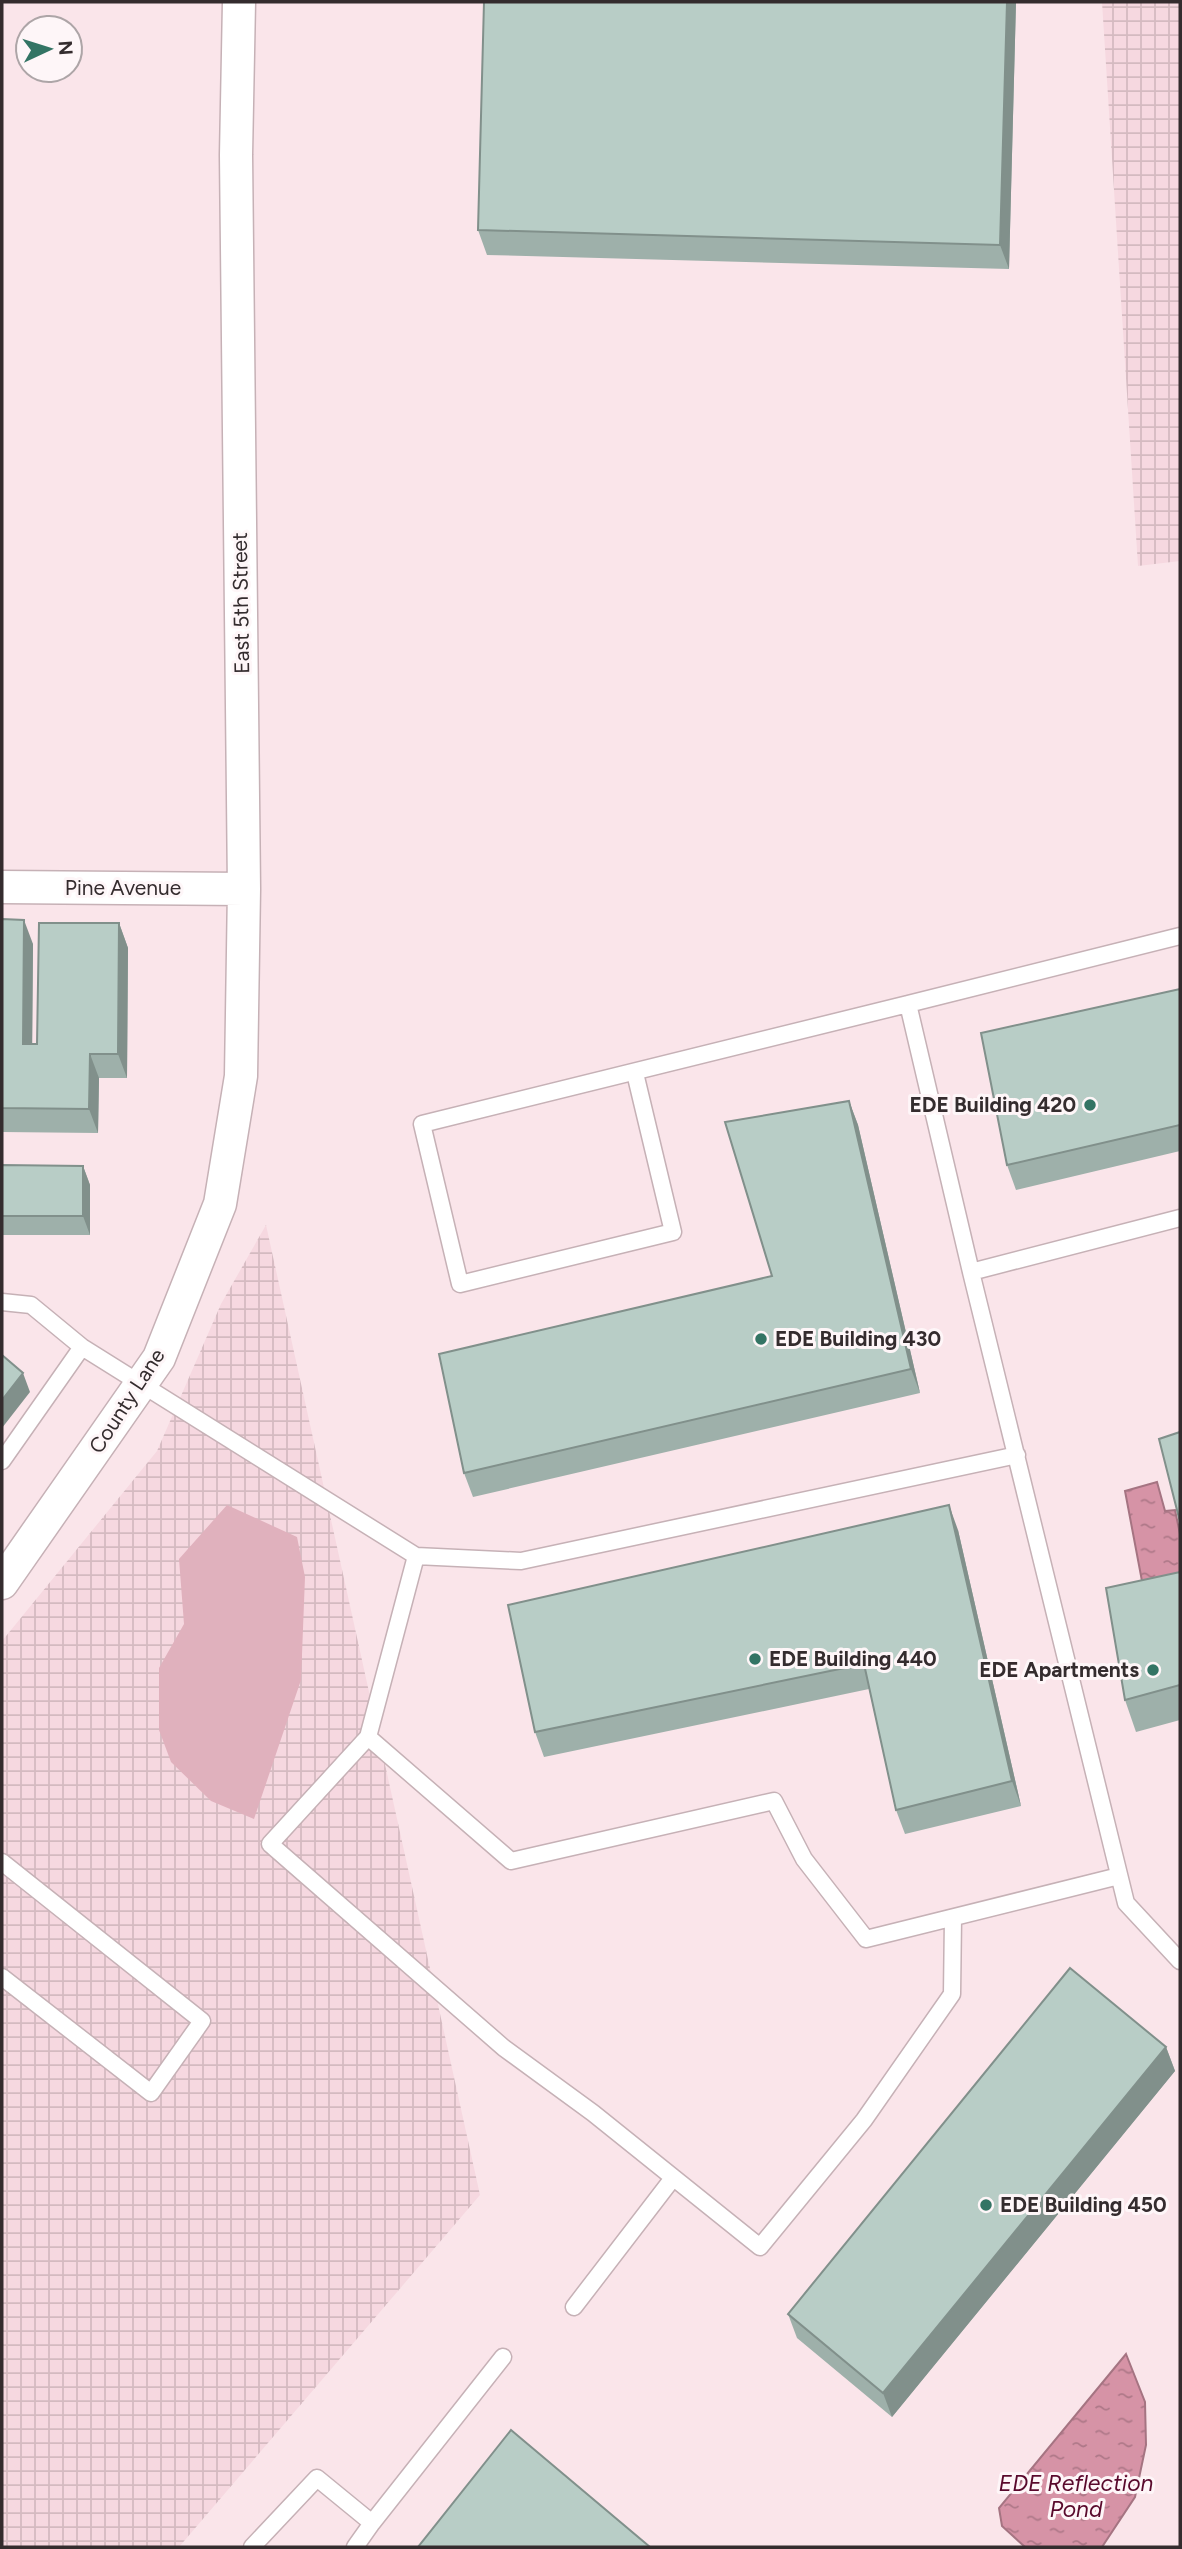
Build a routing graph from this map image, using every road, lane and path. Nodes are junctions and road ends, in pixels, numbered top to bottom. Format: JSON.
{"nodes":[{"id":1,"x":239,"y":2,"type":"edge"},
{"id":2,"x":2,"y":887,"type":"edge"},
{"id":3,"x":244,"y":888,"type":"junction"},
{"id":4,"x":1180,"y":936,"type":"edge"},
{"id":5,"x":908,"y":1004,"type":"junction"},
{"id":6,"x":635,"y":1073,"type":"junction"},
{"id":7,"x":220,"y":1204,"type":"joint"},
{"id":8,"x":1180,"y":1218,"type":"edge"},
{"id":9,"x":971,"y":1272,"type":"junction"},
{"id":10,"x":2,"y":1302,"type":"edge"},
{"id":11,"x":82,"y":1347,"type":"junction"},
{"id":12,"x":141,"y":1385,"type":"junction"},
{"id":13,"x":1017,"y":1455,"type":"junction"},
{"id":14,"x":2,"y":1461,"type":"edge"},
{"id":15,"x":416,"y":1556,"type":"junction"},
{"id":16,"x":2,"y":1583,"type":"edge"},
{"id":17,"x":368,"y":1737,"type":"junction"},
{"id":18,"x":2,"y":1861,"type":"edge"},
{"id":19,"x":1119,"y":1876,"type":"junction"},
{"id":20,"x":953,"y":1918,"type":"junction"},
{"id":21,"x":1180,"y":1961,"type":"edge"},
{"id":22,"x":2,"y":1977,"type":"edge"},
{"id":23,"x":673,"y":2178,"type":"junction"},
{"id":24,"x":574,"y":2307,"type":"dead end"},
{"id":25,"x":503,"y":2357,"type":"dead end"},
{"id":26,"x":372,"y":2523,"type":"junction"},
{"id":27,"x":251,"y":2547,"type":"edge"},
{"id":28,"x":355,"y":2547,"type":"edge"}],
"edges":[{"from":1,"to":3,"type":"street","name":"East 5th Street"},
{"from":2,"to":3,"type":"street","name":"Pine Avenue"},
{"from":3,"to":7,"type":"street","name":"East 5th Street"},
{"from":4,"to":5,"type":"lane"},
{"from":5,"to":6,"type":"lane"},
{"from":5,"to":9,"type":"lane"},
{"from":6,"to":6,"type":"lane"},
{"from":7,"to":12,"type":"street","name":"County Lane"},
{"from":8,"to":9,"type":"lane"},
{"from":9,"to":13,"type":"lane"},
{"from":10,"to":11,"type":"lane"},
{"from":11,"to":12,"type":"lane"},
{"from":11,"to":14,"type":"lane"},
{"from":12,"to":15,"type":"lane"},
{"from":12,"to":16,"type":"street","name":"County Lane"},
{"from":13,"to":15,"type":"lane"},
{"from":13,"to":19,"type":"lane"},
{"from":15,"to":17,"type":"lane"},
{"from":17,"to":20,"type":"lane"},
{"from":17,"to":23,"type":"lane"},
{"from":18,"to":22,"type":"lane"},
{"from":19,"to":20,"type":"lane"},
{"from":19,"to":21,"type":"lane"},
{"from":20,"to":23,"type":"lane"},
{"from":23,"to":24,"type":"lane"},
{"from":25,"to":26,"type":"lane"},
{"from":26,"to":27,"type":"lane"},
{"from":26,"to":28,"type":"lane"}]}
